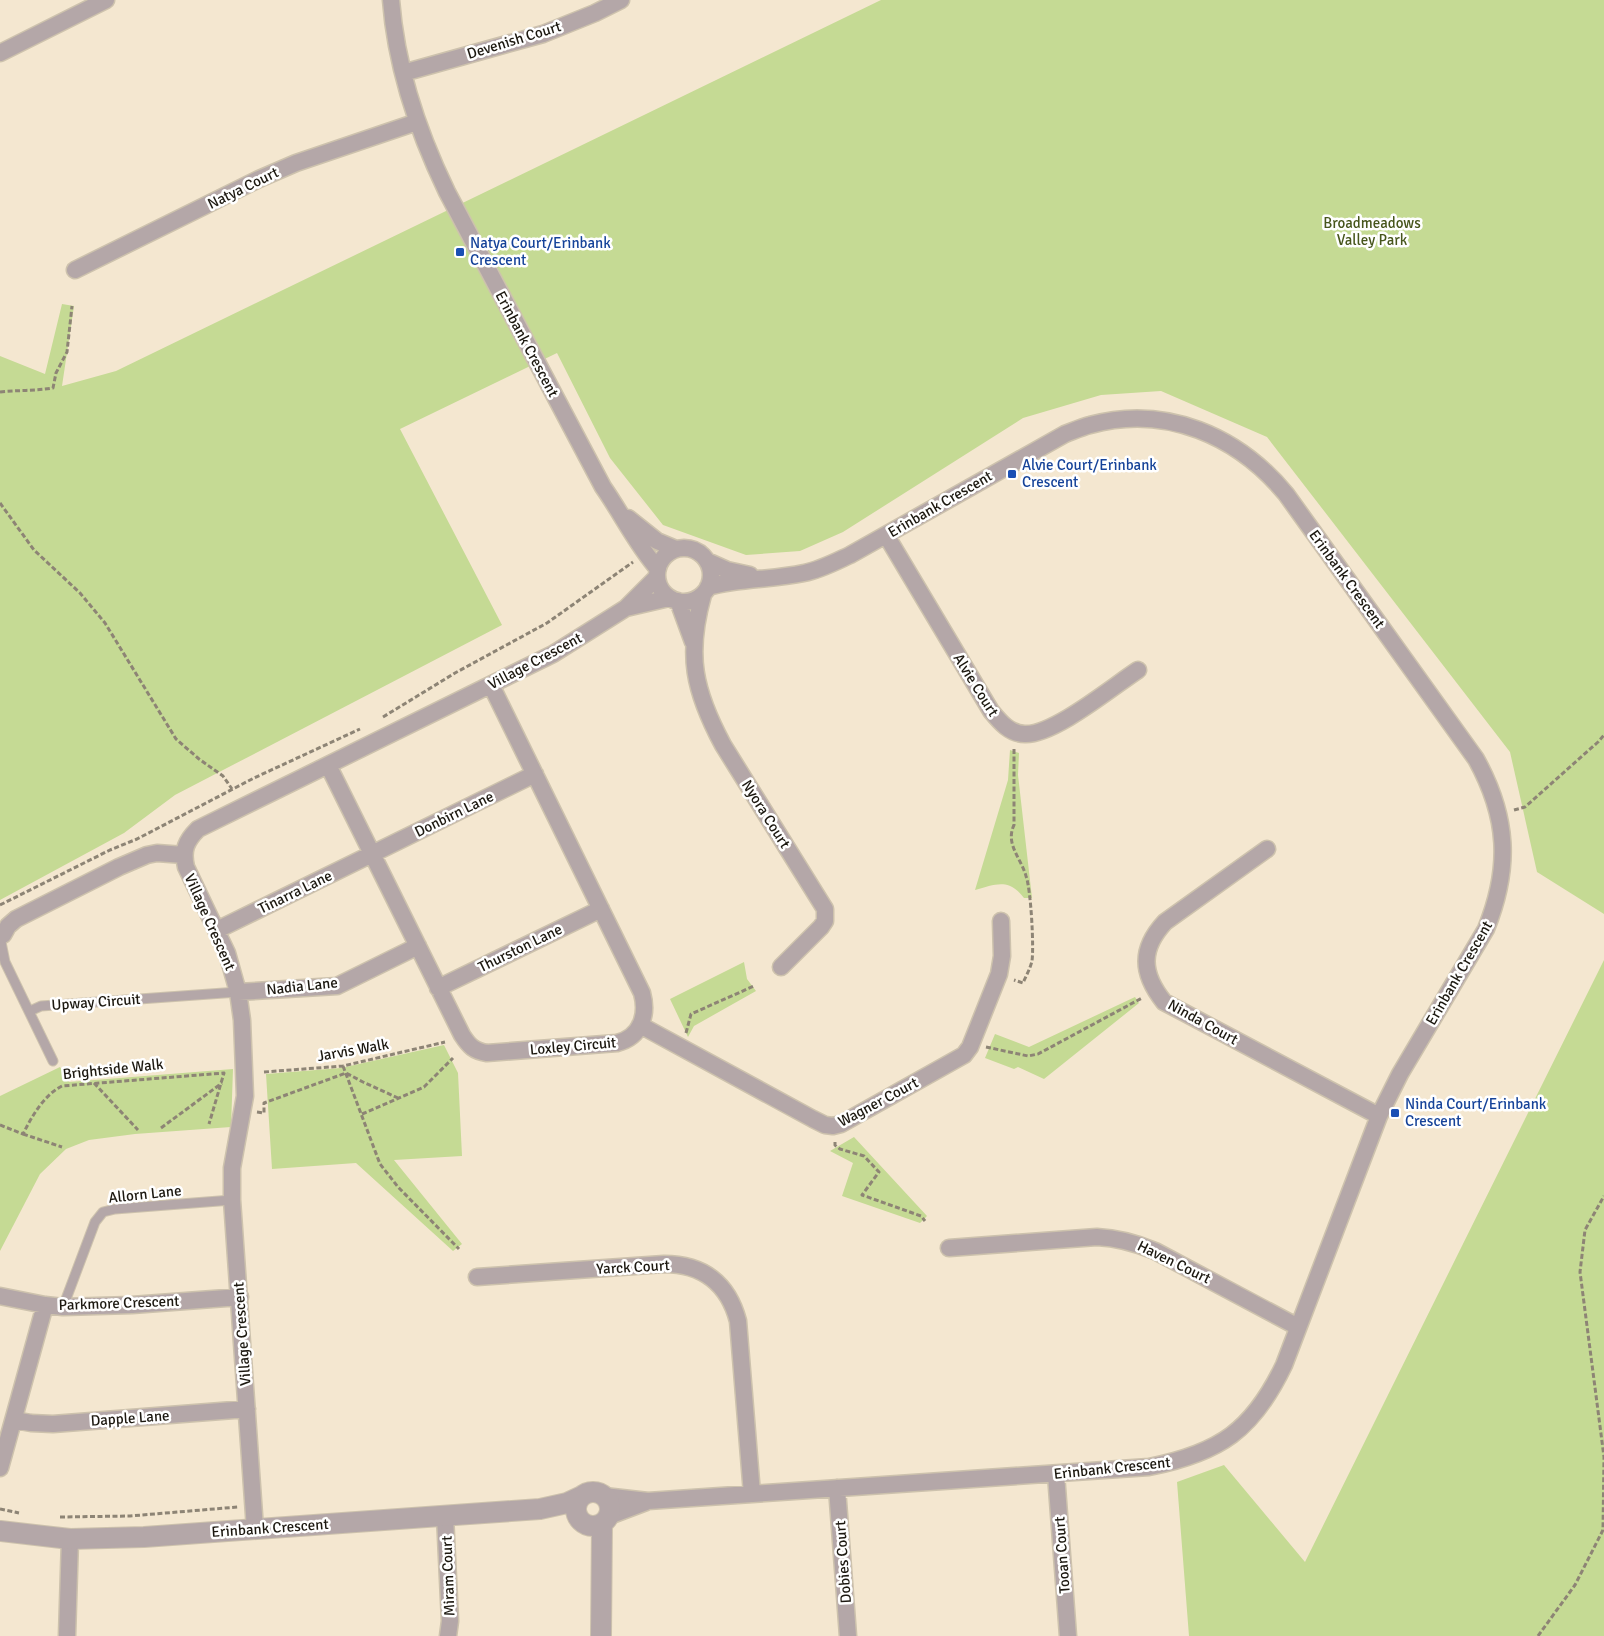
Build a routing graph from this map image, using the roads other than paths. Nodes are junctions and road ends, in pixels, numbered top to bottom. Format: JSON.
{"nodes":[{"id":1,"x":106,"y":0,"type":"edge"},
{"id":2,"x":391,"y":0,"type":"edge"},
{"id":3,"x":621,"y":0,"type":"edge"},
{"id":4,"x":0,"y":53,"type":"edge"},
{"id":5,"x":403,"y":73,"type":"junction"},
{"id":6,"x":417,"y":122,"type":"junction"},
{"id":7,"x":75,"y":270,"type":"dead end"},
{"id":8,"x":620,"y":512,"type":"junction"},
{"id":9,"x":886,"y":535,"type":"junction"},
{"id":10,"x":676,"y":549,"type":"junction"},
{"id":11,"x":707,"y":561,"type":"junction"},
{"id":12,"x":657,"y":573,"type":"junction"},
{"id":13,"x":762,"y":578,"type":"junction"},
{"id":14,"x":706,"y":591,"type":"junction"},
{"id":15,"x":674,"y":600,"type":"junction"},
{"id":16,"x":626,"y":608,"type":"junction"},
{"id":17,"x":694,"y":644,"type":"junction"},
{"id":18,"x":1138,"y":670,"type":"dead end"},
{"id":19,"x":491,"y":685,"type":"junction"},
{"id":20,"x":328,"y":766,"type":"junction"},
{"id":21,"x":535,"y":774,"type":"junction"},
{"id":22,"x":1266,"y":849,"type":"dead end"},
{"id":23,"x":373,"y":853,"type":"junction"},
{"id":24,"x":184,"y":855,"type":"junction"},
{"id":25,"x":601,"y":909,"type":"junction"},
{"id":26,"x":1001,"y":921,"type":"dead end"},
{"id":27,"x":217,"y":930,"type":"junction"},
{"id":28,"x":3,"y":935,"type":"joint"},
{"id":29,"x":418,"y":946,"type":"junction"},
{"id":30,"x":781,"y":967,"type":"dead end"},
{"id":31,"x":438,"y":988,"type":"junction"},
{"id":32,"x":238,"y":992,"type":"junction"},
{"id":33,"x":30,"y":1011,"type":"junction"},
{"id":34,"x":640,"y":1024,"type":"junction"},
{"id":35,"x":53,"y":1061,"type":"dead end"},
{"id":36,"x":1380,"y":1116,"type":"junction"},
{"id":37,"x":232,"y":1200,"type":"junction"},
{"id":38,"x":949,"y":1248,"type":"dead end"},
{"id":39,"x":477,"y":1277,"type":"dead end"},
{"id":40,"x":0,"y":1296,"type":"edge"},
{"id":41,"x":240,"y":1297,"type":"junction"},
{"id":42,"x":45,"y":1306,"type":"junction"},
{"id":43,"x":63,"y":1307,"type":"junction"},
{"id":44,"x":1298,"y":1327,"type":"junction"},
{"id":45,"x":247,"y":1409,"type":"junction"},
{"id":46,"x":14,"y":1420,"type":"junction"},
{"id":47,"x":0,"y":1468,"type":"edge"},
{"id":48,"x":1056,"y":1474,"type":"junction"},
{"id":49,"x":837,"y":1488,"type":"junction"},
{"id":50,"x":752,"y":1494,"type":"junction"},
{"id":51,"x":582,"y":1496,"type":"junction"},
{"id":52,"x":604,"y":1496,"type":"junction"},
{"id":53,"x":648,"y":1501,"type":"junction"},
{"id":54,"x":540,"y":1509,"type":"junction"},
{"id":55,"x":445,"y":1516,"type":"junction"},
{"id":56,"x":593,"y":1520,"type":"junction"},
{"id":57,"x":255,"y":1529,"type":"junction"},
{"id":58,"x":0,"y":1531,"type":"edge"},
{"id":59,"x":70,"y":1539,"type":"junction"},
{"id":60,"x":67,"y":1636,"type":"edge"},
{"id":61,"x":448,"y":1636,"type":"edge"},
{"id":62,"x":602,"y":1636,"type":"edge"},
{"id":63,"x":848,"y":1636,"type":"edge"},
{"id":64,"x":1068,"y":1636,"type":"edge"}],
"edges":[{"from":1,"to":4,"type":"street"},
{"from":2,"to":5,"type":"street","name":"Erinbank Crescent"},
{"from":3,"to":5,"type":"street","name":"Devenish Court"},
{"from":5,"to":6,"type":"street","name":"Erinbank Crescent"},
{"from":6,"to":7,"type":"street","name":"Natya Court"},
{"from":6,"to":8,"type":"street","name":"Erinbank Crescent"},
{"from":8,"to":10,"type":"street","name":"Erinbank Crescent"},
{"from":8,"to":12,"type":"street","name":"Erinbank Crescent"},
{"from":9,"to":13,"type":"street","name":"Erinbank Crescent"},
{"from":9,"to":18,"type":"street","name":"Alvie Court"},
{"from":9,"to":36,"type":"street","name":"Erinbank Crescent"},
{"from":10,"to":11,"type":"street"},
{"from":10,"to":12,"type":"street"},
{"from":11,"to":13,"type":"street","name":"Erinbank Crescent"},
{"from":11,"to":14,"type":"street"},
{"from":12,"to":15,"type":"street"},
{"from":12,"to":16,"type":"street","name":"Village Crescent"},
{"from":13,"to":14,"type":"street","name":"Erinbank Crescent"},
{"from":14,"to":15,"type":"street"},
{"from":14,"to":17,"type":"street","name":"Nyora Court"},
{"from":15,"to":16,"type":"street","name":"Village Crescent"},
{"from":15,"to":17,"type":"street","name":"Nyora Court"},
{"from":16,"to":19,"type":"street","name":"Village Crescent"},
{"from":17,"to":30,"type":"street","name":"Nyora Court"},
{"from":19,"to":20,"type":"street","name":"Village Crescent"},
{"from":19,"to":21,"type":"street"},
{"from":20,"to":23,"type":"street","name":"Loxley Circuit"},
{"from":20,"to":24,"type":"street","name":"Village Crescent"},
{"from":21,"to":23,"type":"street","name":"Donbirn Lane"},
{"from":21,"to":25,"type":"street"},
{"from":22,"to":36,"type":"street","name":"Ninda Court"},
{"from":23,"to":27,"type":"street","name":"Tinarra Lane"},
{"from":23,"to":29,"type":"street","name":"Loxley Circuit"},
{"from":24,"to":27,"type":"street","name":"Village Crescent"},
{"from":24,"to":28,"type":"street","name":"Upway Circuit"},
{"from":25,"to":31,"type":"street","name":"Thurston Lane"},
{"from":25,"to":34,"type":"street"},
{"from":26,"to":34,"type":"street","name":"Wagner Court"},
{"from":27,"to":32,"type":"street","name":"Village Crescent"},
{"from":28,"to":33,"type":"lane","name":"Upway Circuit"},
{"from":29,"to":31,"type":"street","name":"Loxley Circuit"},
{"from":29,"to":32,"type":"street","name":"Nadia Lane"},
{"from":31,"to":34,"type":"street","name":"Loxley Circuit"},
{"from":32,"to":33,"type":"lane","name":"Upway Circuit"},
{"from":32,"to":37,"type":"street","name":"Village Crescent"},
{"from":33,"to":35,"type":"lane","name":"Brightside Walk"},
{"from":36,"to":44,"type":"street","name":"Erinbank Crescent"},
{"from":37,"to":41,"type":"street","name":"Village Crescent"},
{"from":37,"to":43,"type":"lane","name":"Allorn Lane"},
{"from":38,"to":44,"type":"street","name":"Haven Court"},
{"from":39,"to":50,"type":"street","name":"Yarck Court"},
{"from":40,"to":42,"type":"street","name":"Parkmore Crescent"},
{"from":41,"to":43,"type":"street","name":"Parkmore Crescent"},
{"from":41,"to":45,"type":"street","name":"Village Crescent"},
{"from":42,"to":43,"type":"street","name":"Parkmore Crescent"},
{"from":42,"to":46,"type":"street"},
{"from":44,"to":48,"type":"street","name":"Erinbank Crescent"},
{"from":45,"to":46,"type":"street","name":"Dapple Lane"},
{"from":45,"to":57,"type":"street","name":"Village Crescent"},
{"from":46,"to":47,"type":"street"},
{"from":48,"to":49,"type":"street","name":"Erinbank Crescent"},
{"from":48,"to":64,"type":"street","name":"Tooan Court"},
{"from":49,"to":50,"type":"street","name":"Erinbank Crescent"},
{"from":49,"to":63,"type":"street","name":"Dobies Court"},
{"from":50,"to":53,"type":"street","name":"Erinbank Crescent"},
{"from":51,"to":52,"type":"street"},
{"from":51,"to":54,"type":"street","name":"Erinbank Crescent"},
{"from":51,"to":56,"type":"street"},
{"from":52,"to":53,"type":"street","name":"Erinbank Crescent"},
{"from":52,"to":56,"type":"street"},
{"from":53,"to":56,"type":"street","name":"Erinbank Crescent"},
{"from":54,"to":55,"type":"street","name":"Erinbank Crescent"},
{"from":54,"to":56,"type":"street","name":"Erinbank Crescent"},
{"from":55,"to":57,"type":"street","name":"Erinbank Crescent"},
{"from":55,"to":61,"type":"street","name":"Miram Court"},
{"from":56,"to":62,"type":"street"},
{"from":57,"to":59,"type":"street","name":"Erinbank Crescent"},
{"from":58,"to":59,"type":"street","name":"Erinbank Crescent"},
{"from":59,"to":60,"type":"street"}]}
